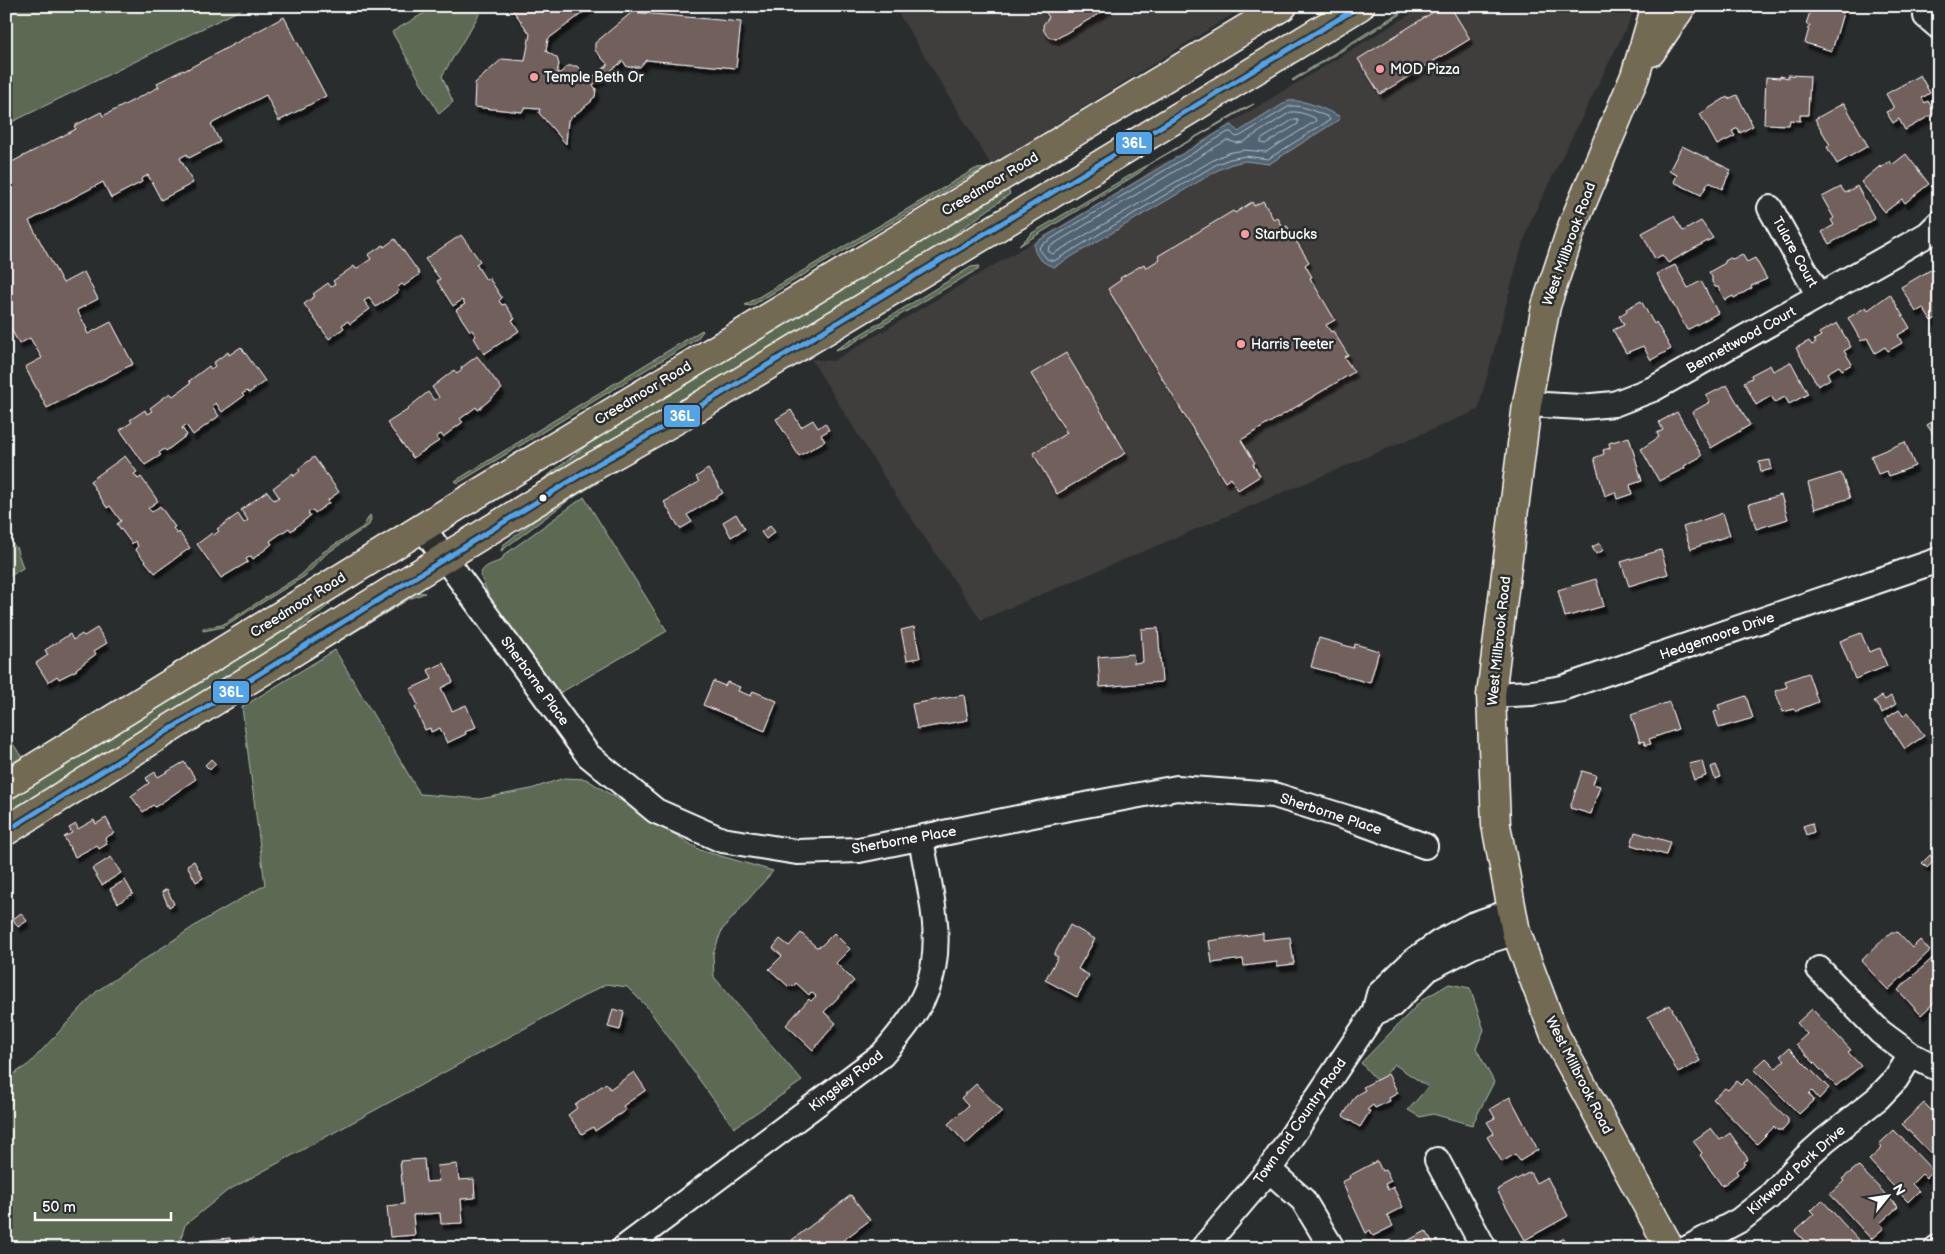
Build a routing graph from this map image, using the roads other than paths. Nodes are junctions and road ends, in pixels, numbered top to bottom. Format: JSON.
{"nodes":[{"id":1,"x":1284,"y":6,"type":"edge"},
{"id":2,"x":1360,"y":6,"type":"edge"},
{"id":3,"x":1656,"y":6,"type":"edge"},
{"id":4,"x":1682,"y":6,"type":"edge"},
{"id":5,"x":1635,"y":76,"type":"junction"},
{"id":6,"x":1770,"y":208,"type":"dead end"},
{"id":7,"x":1939,"y":222,"type":"edge"},
{"id":8,"x":1819,"y":296,"type":"junction"},
{"id":9,"x":1527,"y":404,"type":"junction"},
{"id":10,"x":423,"y":528,"type":"junction"},
{"id":11,"x":444,"y":558,"type":"junction"},
{"id":12,"x":1938,"y":562,"type":"edge"},
{"id":13,"x":1491,"y":695,"type":"junction"},
{"id":14,"x":6,"y":785,"type":"edge"},
{"id":15,"x":6,"y":831,"type":"edge"},
{"id":16,"x":921,"y":839,"type":"junction"},
{"id":17,"x":1425,"y":846,"type":"dead end"},
{"id":18,"x":1514,"y":922,"type":"junction"},
{"id":19,"x":1819,"y":969,"type":"dead end"},
{"id":20,"x":1911,"y":1055,"type":"junction"},
{"id":21,"x":1939,"y":1070,"type":"edge"},
{"id":22,"x":1437,"y":1160,"type":"dead end"},
{"id":23,"x":1270,"y":1170,"type":"junction"},
{"id":24,"x":624,"y":1248,"type":"edge"},
{"id":25,"x":1203,"y":1248,"type":"edge"},
{"id":26,"x":1332,"y":1248,"type":"edge"},
{"id":27,"x":1484,"y":1248,"type":"edge"},
{"id":28,"x":1670,"y":1248,"type":"edge"},
{"id":29,"x":1688,"y":1248,"type":"edge"}],
"edges":[{"from":1,"to":10,"type":"main road","name":"Creedmoor Road"},
{"from":2,"to":11,"type":"main road"},
{"from":3,"to":5,"type":"main road","name":"West Millbrook Road"},
{"from":4,"to":5,"type":"main road","name":"West Millbrook Road"},
{"from":5,"to":9,"type":"main road","name":"West Millbrook Road"},
{"from":6,"to":8,"type":"street","name":"Tulare Court"},
{"from":7,"to":8,"type":"street","name":"Bennettwood Court"},
{"from":8,"to":9,"type":"street","name":"Bennettwood Court"},
{"from":9,"to":13,"type":"main road","name":"West Millbrook Road"},
{"from":10,"to":11,"type":"street","name":"Sherborne Place"},
{"from":10,"to":14,"type":"main road","name":"Creedmoor Road"},
{"from":11,"to":15,"type":"main road"},
{"from":11,"to":16,"type":"street","name":"Sherborne Place"},
{"from":12,"to":13,"type":"street","name":"Hedgemoore Drive"},
{"from":13,"to":18,"type":"main road","name":"West Millbrook Road"},
{"from":16,"to":17,"type":"street","name":"Sherborne Place"},
{"from":16,"to":24,"type":"street","name":"Kingsley Road"},
{"from":18,"to":23,"type":"street","name":"Town and Country Road"},
{"from":18,"to":28,"type":"main road","name":"West Millbrook Road"},
{"from":19,"to":20,"type":"street"},
{"from":20,"to":21,"type":"street"},
{"from":20,"to":29,"type":"street","name":"Kirkwood Park Drive"},
{"from":22,"to":27,"type":"street"},
{"from":23,"to":25,"type":"street","name":"Town and Country Road"},
{"from":23,"to":26,"type":"street"}]}
